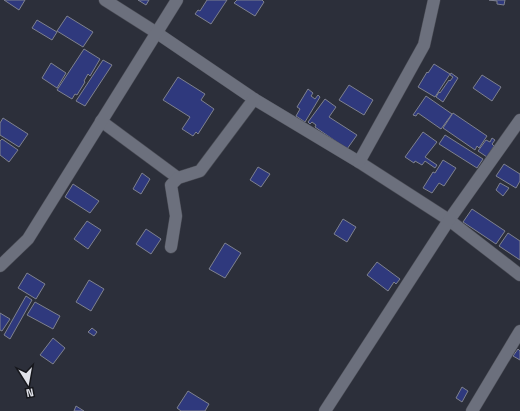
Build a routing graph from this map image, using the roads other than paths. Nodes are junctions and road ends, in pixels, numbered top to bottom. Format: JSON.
{"nodes":[{"id":1,"x":105,"y":0,"type":"edge"},
{"id":2,"x":177,"y":0,"type":"edge"},
{"id":3,"x":434,"y":0,"type":"edge"},
{"id":4,"x":157,"y":33,"type":"junction"},
{"id":5,"x":254,"y":99,"type":"junction"},
{"id":6,"x":520,"y":120,"type":"edge"},
{"id":7,"x":101,"y":121,"type":"junction"},
{"id":8,"x":358,"y":162,"type":"junction"},
{"id":9,"x":178,"y":178,"type":"junction"},
{"id":10,"x":449,"y":220,"type":"junction"},
{"id":11,"x":171,"y":247,"type":"dead end"},
{"id":12,"x":0,"y":266,"type":"edge"},
{"id":13,"x":520,"y":275,"type":"edge"},
{"id":14,"x":520,"y":331,"type":"edge"},
{"id":15,"x":325,"y":411,"type":"edge"},
{"id":16,"x":472,"y":411,"type":"edge"}],
"edges":[{"from":1,"to":4,"type":"street"},
{"from":2,"to":4,"type":"street"},
{"from":3,"to":8,"type":"street"},
{"from":4,"to":5,"type":"street"},
{"from":4,"to":7,"type":"street"},
{"from":5,"to":8,"type":"street"},
{"from":5,"to":9,"type":"street"},
{"from":6,"to":10,"type":"street"},
{"from":7,"to":9,"type":"street"},
{"from":7,"to":12,"type":"street"},
{"from":8,"to":10,"type":"street"},
{"from":9,"to":11,"type":"street"},
{"from":10,"to":13,"type":"street"},
{"from":10,"to":15,"type":"street"},
{"from":14,"to":16,"type":"street"}]}
